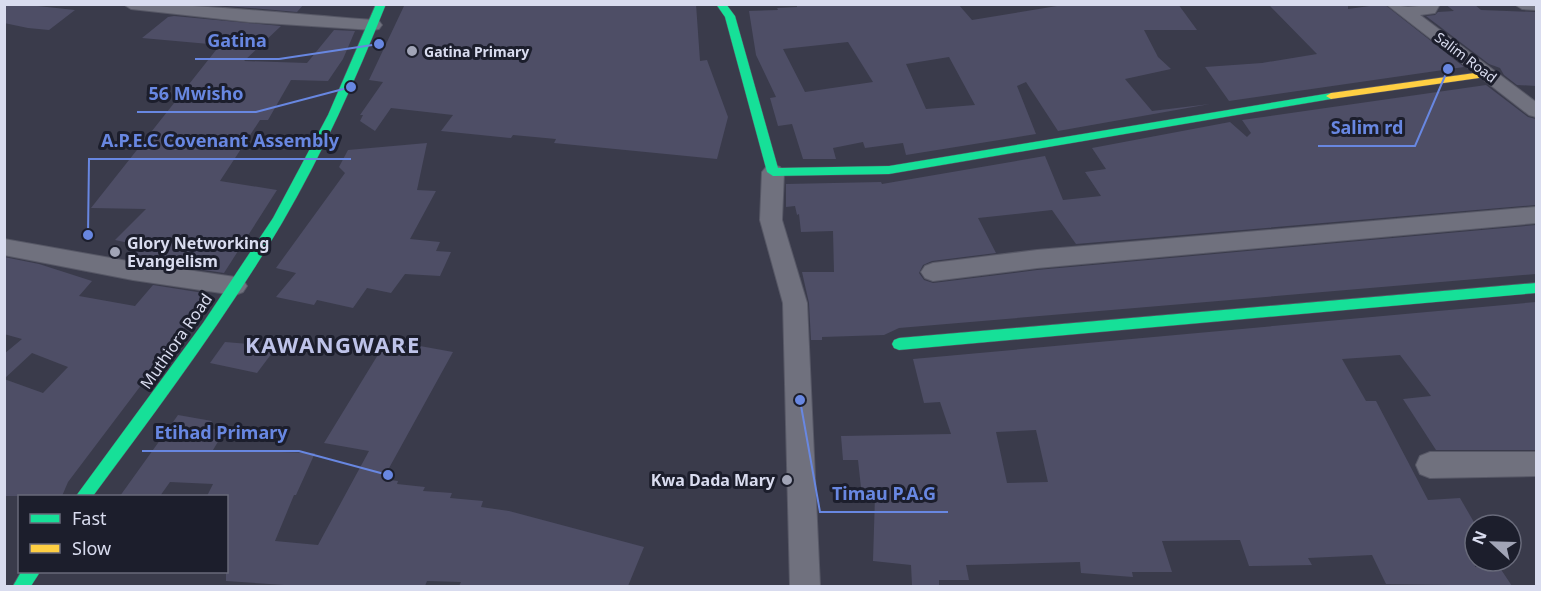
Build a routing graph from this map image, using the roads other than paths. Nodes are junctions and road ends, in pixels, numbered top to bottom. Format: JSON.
{"nodes":[{"id":1,"x":131,"y":4,"type":"edge"},
{"id":2,"x":381,"y":4,"type":"edge"},
{"id":3,"x":720,"y":4,"type":"edge"},
{"id":4,"x":1432,"y":4,"type":"edge"},
{"id":5,"x":1522,"y":4,"type":"edge"},
{"id":6,"x":1536,"y":5,"type":"edge"},
{"id":7,"x":1400,"y":8,"type":"edge"},
{"id":8,"x":373,"y":25,"type":"junction"},
{"id":9,"x":1489,"y":74,"type":"junction"},
{"id":10,"x":1536,"y":111,"type":"edge"},
{"id":11,"x":773,"y":172,"type":"junction"},
{"id":12,"x":1536,"y":215,"type":"edge"},
{"id":13,"x":4,"y":247,"type":"edge"},
{"id":14,"x":933,"y":272,"type":"dead end"},
{"id":15,"x":235,"y":286,"type":"junction"},
{"id":16,"x":1536,"y":288,"type":"edge"},
{"id":17,"x":898,"y":344,"type":"dead end"},
{"id":18,"x":1536,"y":464,"type":"edge"},
{"id":19,"x":1430,"y":465,"type":"dead end"},
{"id":20,"x":85,"y":495,"type":"edge"},
{"id":21,"x":30,"y":573,"type":"edge"},
{"id":22,"x":21,"y":586,"type":"edge"},
{"id":23,"x":805,"y":586,"type":"edge"}],
"edges":[{"from":1,"to":8,"type":"street"},
{"from":2,"to":8,"type":"street","name":"Muthiora Road"},
{"from":3,"to":11,"type":"street"},
{"from":4,"to":7,"type":"street"},
{"from":5,"to":6,"type":"street"},
{"from":7,"to":9,"type":"street","name":"Salim Road"},
{"from":8,"to":15,"type":"street","name":"Muthiora Road"},
{"from":9,"to":10,"type":"street","name":"Salim Road"},
{"from":9,"to":11,"type":"street"},
{"from":11,"to":23,"type":"street"},
{"from":12,"to":14,"type":"street"},
{"from":13,"to":15,"type":"street"},
{"from":15,"to":20,"type":"street","name":"Muthiora Road"},
{"from":16,"to":17,"type":"street"},
{"from":18,"to":19,"type":"street"},
{"from":21,"to":22,"type":"street"}]}
